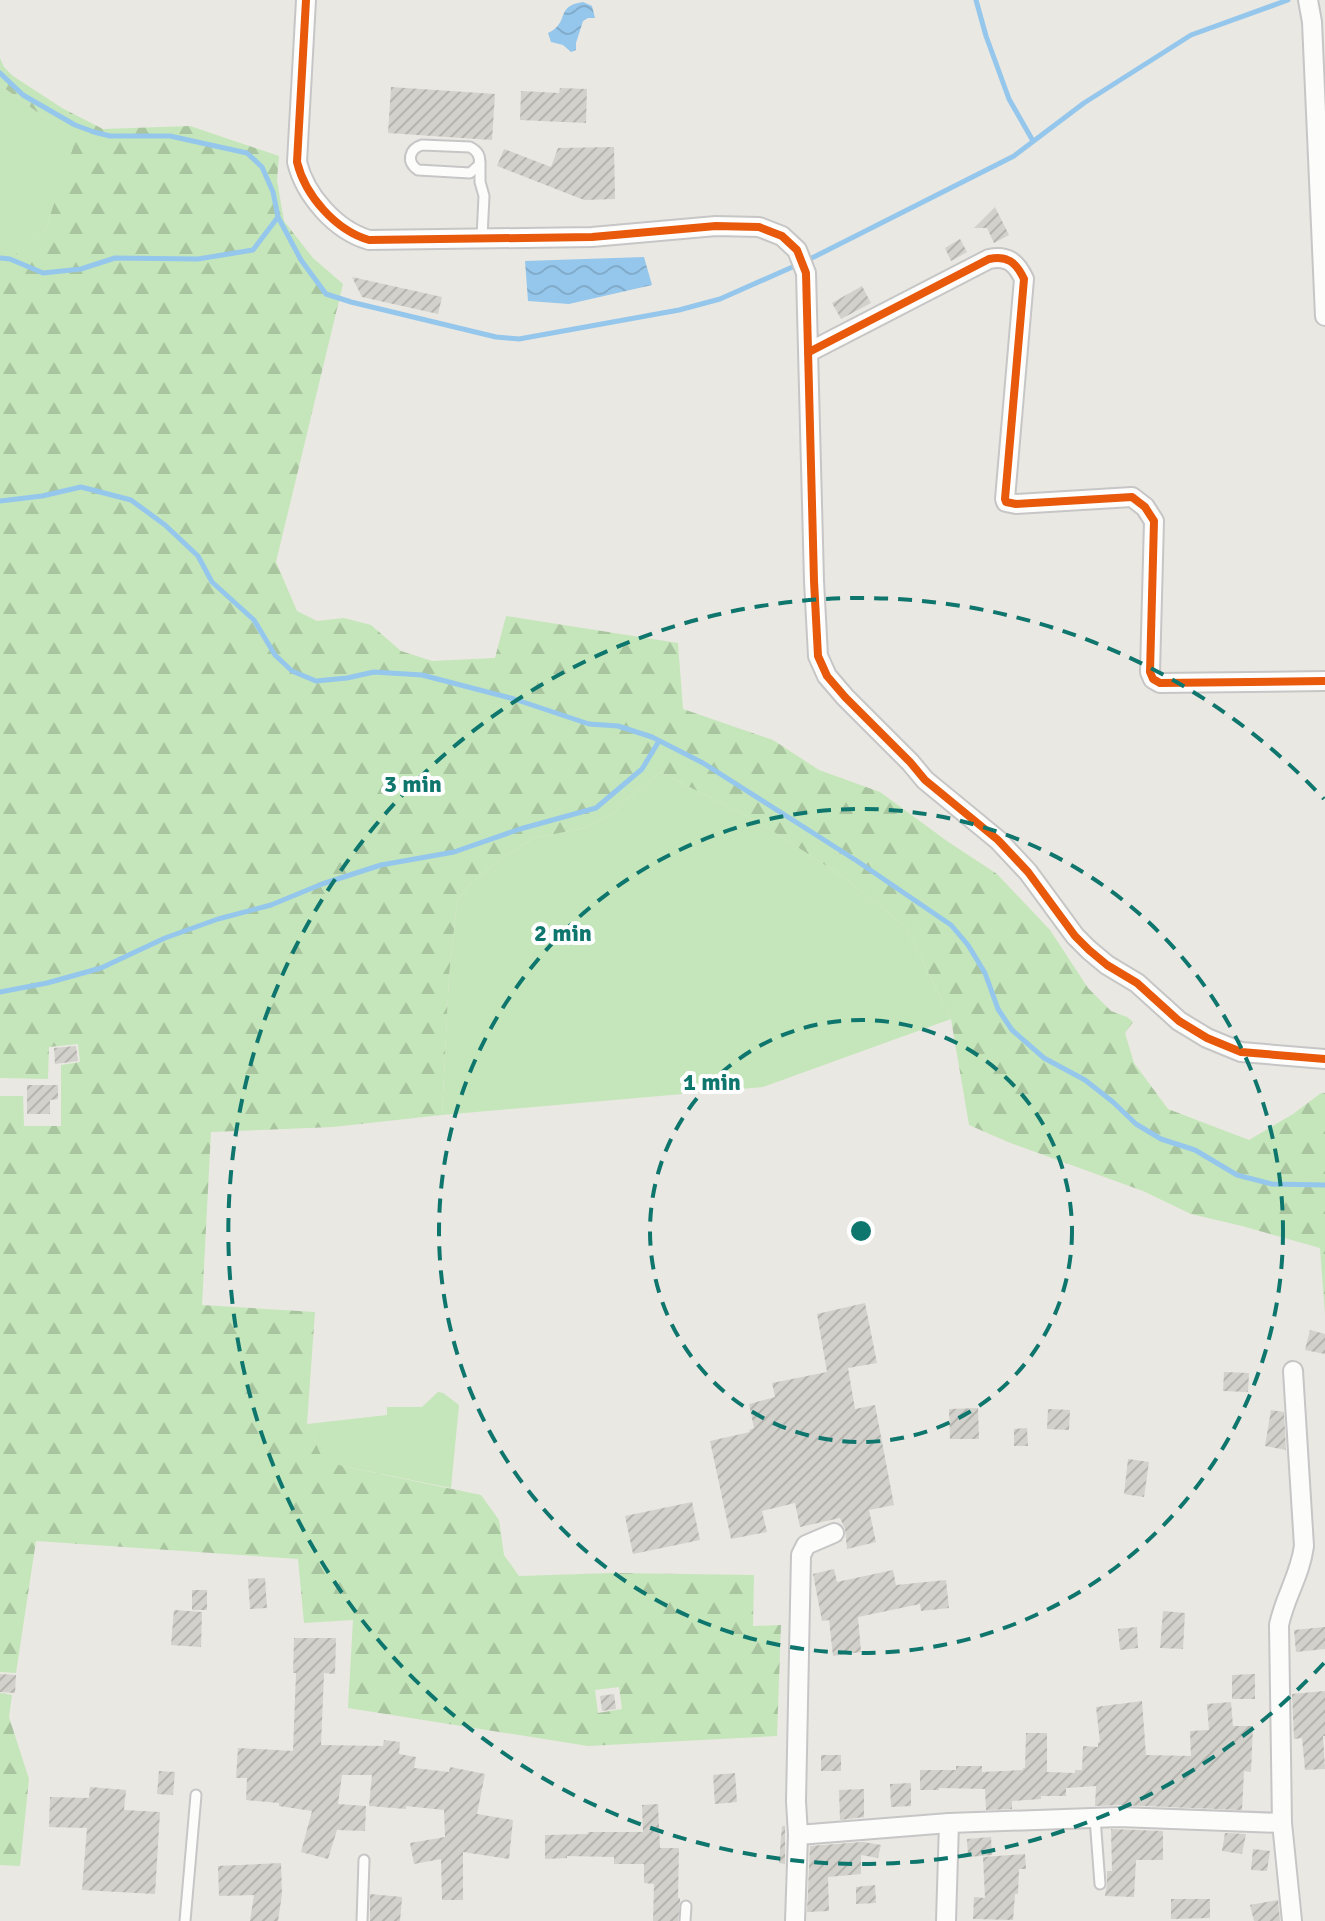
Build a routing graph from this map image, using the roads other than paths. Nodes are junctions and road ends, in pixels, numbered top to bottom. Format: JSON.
{"nodes":[{"id":1,"x":306,"y":0,"type":"edge"},
{"id":2,"x":1308,"y":0,"type":"edge"},
{"id":3,"x":480,"y":161,"type":"junction"},
{"id":4,"x":465,"y":173,"type":"junction"},
{"id":5,"x":480,"y":182,"type":"junction"},
{"id":6,"x":482,"y":237,"type":"junction"},
{"id":7,"x":1325,"y":316,"type":"edge"},
{"id":8,"x":809,"y":352,"type":"junction"},
{"id":9,"x":1325,"y":681,"type":"edge"},
{"id":10,"x":1325,"y":1059,"type":"edge"},
{"id":11,"x":1293,"y":1371,"type":"dead end"},
{"id":12,"x":834,"y":1533,"type":"dead end"},
{"id":13,"x":196,"y":1795,"type":"dead end"},
{"id":14,"x":1095,"y":1818,"type":"junction"},
{"id":15,"x":949,"y":1823,"type":"junction"},
{"id":16,"x":1282,"y":1823,"type":"junction"},
{"id":17,"x":798,"y":1835,"type":"junction"},
{"id":18,"x":364,"y":1860,"type":"dead end"},
{"id":19,"x":1100,"y":1884,"type":"dead end"},
{"id":20,"x":686,"y":1906,"type":"dead end"},
{"id":21,"x":185,"y":1921,"type":"edge"},
{"id":22,"x":362,"y":1921,"type":"edge"},
{"id":23,"x":685,"y":1921,"type":"edge"},
{"id":24,"x":795,"y":1921,"type":"edge"},
{"id":25,"x":946,"y":1921,"type":"edge"},
{"id":26,"x":1292,"y":1921,"type":"edge"}],
"edges":[{"from":1,"to":6,"type":"street"},
{"from":2,"to":7,"type":"street"},
{"from":3,"to":4,"type":"lane"},
{"from":3,"to":4,"type":"lane"},
{"from":3,"to":5,"type":"lane"},
{"from":4,"to":5,"type":"lane"},
{"from":5,"to":6,"type":"lane"},
{"from":6,"to":8,"type":"street"},
{"from":8,"to":9,"type":"street"},
{"from":8,"to":10,"type":"street"},
{"from":11,"to":16,"type":"street"},
{"from":12,"to":17,"type":"street"},
{"from":13,"to":21,"type":"lane"},
{"from":14,"to":15,"type":"street"},
{"from":14,"to":16,"type":"street"},
{"from":14,"to":19,"type":"lane"},
{"from":15,"to":17,"type":"street"},
{"from":15,"to":25,"type":"street"},
{"from":16,"to":26,"type":"street"},
{"from":17,"to":24,"type":"street"},
{"from":18,"to":22,"type":"lane"},
{"from":20,"to":23,"type":"lane"}]}
